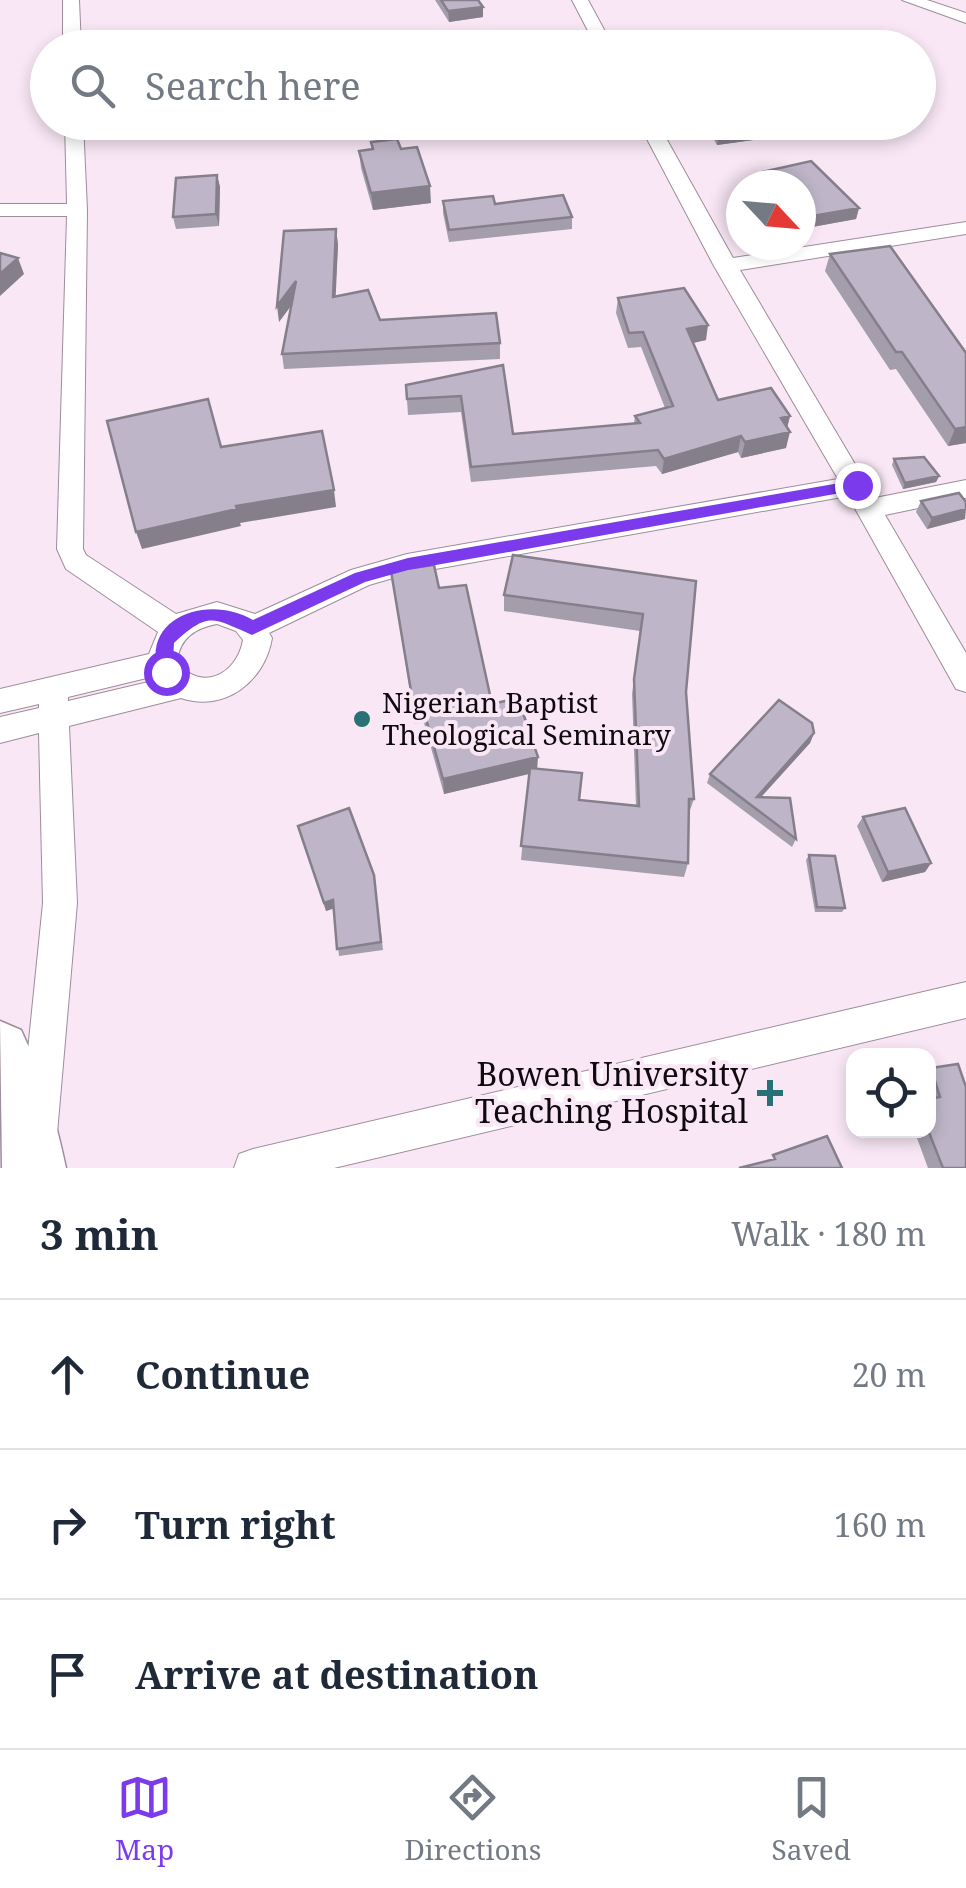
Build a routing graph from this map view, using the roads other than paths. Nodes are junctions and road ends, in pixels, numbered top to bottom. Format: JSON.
{"nodes":[{"id":1,"x":71,"y":0,"type":"edge"},
{"id":2,"x":580,"y":0,"type":"edge"},
{"id":3,"x":910,"y":0,"type":"edge"},
{"id":4,"x":966,"y":18,"type":"edge"},
{"id":5,"x":72,"y":30,"type":"edge"},
{"id":6,"x":596,"y":30,"type":"edge"},
{"id":7,"x":75,"y":140,"type":"edge"},
{"id":8,"x":657,"y":140,"type":"edge"},
{"id":9,"x":0,"y":210,"type":"edge"},
{"id":10,"x":77,"y":210,"type":"junction"},
{"id":11,"x":966,"y":228,"type":"edge"},
{"id":12,"x":726,"y":266,"type":"junction"},
{"id":13,"x":966,"y":488,"type":"edge"},
{"id":14,"x":864,"y":497,"type":"junction"},
{"id":15,"x":176,"y":628,"type":"junction"},
{"id":16,"x":252,"y":628,"type":"junction"},
{"id":17,"x":162,"y":663,"type":"junction"},
{"id":18,"x":966,"y":680,"type":"edge"},
{"id":19,"x":182,"y":686,"type":"junction"},
{"id":20,"x":0,"y":700,"type":"edge"},
{"id":21,"x":53,"y":705,"type":"junction"},
{"id":22,"x":0,"y":730,"type":"edge"},
{"id":23,"x":966,"y":1000,"type":"edge"},
{"id":24,"x":0,"y":1052,"type":"edge"},
{"id":25,"x":34,"y":1168,"type":"edge"},
{"id":26,"x":253,"y":1168,"type":"edge"}],
"edges":[{"from":1,"to":5,"type":"street"},
{"from":2,"to":6,"type":"street"},
{"from":3,"to":4,"type":"street"},
{"from":7,"to":10,"type":"street"},
{"from":8,"to":12,"type":"street"},
{"from":9,"to":10,"type":"street"},
{"from":10,"to":15,"type":"street"},
{"from":11,"to":12,"type":"street"},
{"from":12,"to":14,"type":"street"},
{"from":13,"to":14,"type":"street"},
{"from":14,"to":16,"type":"street"},
{"from":14,"to":18,"type":"street"},
{"from":15,"to":16,"type":"street"},
{"from":15,"to":17,"type":"street"},
{"from":16,"to":19,"type":"street"},
{"from":17,"to":19,"type":"street"},
{"from":17,"to":21,"type":"street"},
{"from":19,"to":21,"type":"street"},
{"from":20,"to":21,"type":"street"},
{"from":21,"to":22,"type":"street"},
{"from":21,"to":25,"type":"street"},
{"from":23,"to":26,"type":"street"},
{"from":24,"to":25,"type":"highway"}]}
